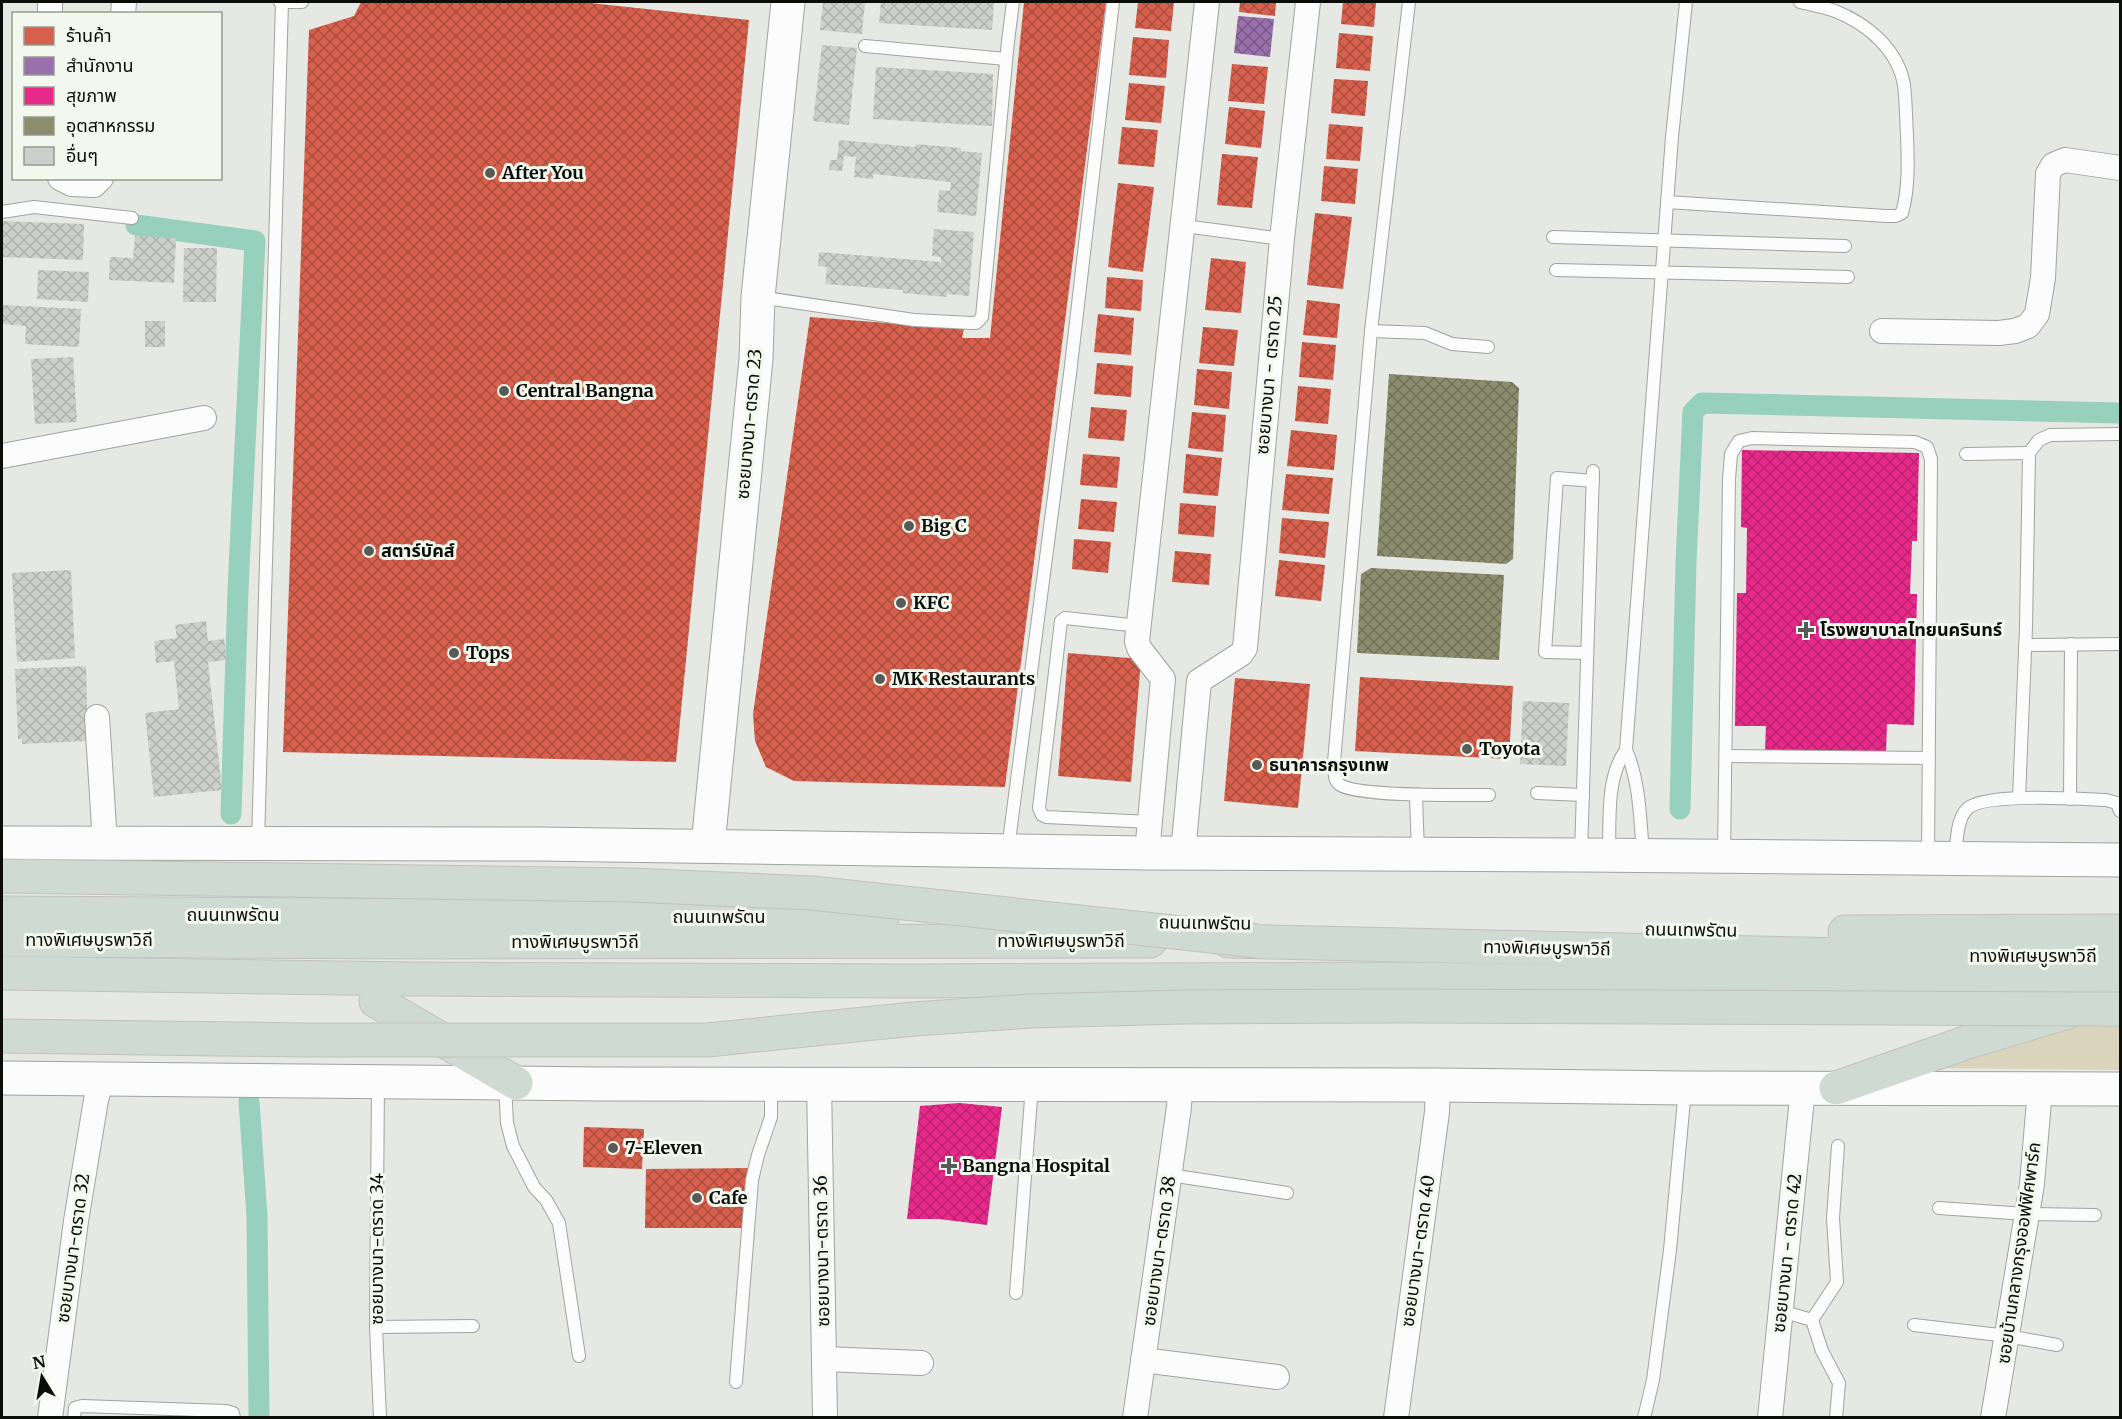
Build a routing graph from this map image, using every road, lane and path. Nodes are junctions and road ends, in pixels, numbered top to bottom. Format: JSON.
{"nodes":[{"id":1,"x":281,"y":2,"type":"edge"},
{"id":2,"x":302,"y":2,"type":"edge"},
{"id":3,"x":788,"y":2,"type":"edge"},
{"id":4,"x":1013,"y":2,"type":"edge"},
{"id":5,"x":1113,"y":2,"type":"edge"},
{"id":6,"x":1208,"y":2,"type":"edge"},
{"id":7,"x":1308,"y":2,"type":"edge"},
{"id":8,"x":1409,"y":2,"type":"edge"},
{"id":9,"x":1686,"y":2,"type":"edge"},
{"id":10,"x":1800,"y":2,"type":"edge"},
{"id":11,"x":865,"y":45,"type":"dead end"},
{"id":12,"x":1006,"y":59,"type":"junction"},
{"id":13,"x":2121,"y":168,"type":"edge"},
{"id":14,"x":64,"y":180,"type":"edge"},
{"id":15,"x":99,"y":180,"type":"edge"},
{"id":16,"x":1667,"y":202,"type":"junction"},
{"id":17,"x":2,"y":212,"type":"edge"},
{"id":18,"x":132,"y":218,"type":"dead end"},
{"id":19,"x":1184,"y":226,"type":"junction"},
{"id":20,"x":1553,"y":237,"type":"dead end"},
{"id":21,"x":1282,"y":239,"type":"junction"},
{"id":22,"x":1665,"y":240,"type":"junction"},
{"id":23,"x":1845,"y":246,"type":"dead end"},
{"id":24,"x":1557,"y":270,"type":"dead end"},
{"id":25,"x":1662,"y":274,"type":"junction"},
{"id":26,"x":1848,"y":277,"type":"dead end"},
{"id":27,"x":758,"y":297,"type":"junction"},
{"id":28,"x":1882,"y":330,"type":"dead end"},
{"id":29,"x":1371,"y":331,"type":"junction"},
{"id":30,"x":1488,"y":347,"type":"dead end"},
{"id":31,"x":204,"y":417,"type":"dead end"},
{"id":32,"x":2121,"y":434,"type":"edge"},
{"id":33,"x":2030,"y":453,"type":"junction"},
{"id":34,"x":1966,"y":454,"type":"dead end"},
{"id":35,"x":2,"y":456,"type":"edge"},
{"id":36,"x":1139,"y":626,"type":"junction"},
{"id":37,"x":2071,"y":644,"type":"junction"},
{"id":38,"x":2121,"y":644,"type":"edge"},
{"id":39,"x":2025,"y":645,"type":"junction"},
{"id":40,"x":1587,"y":654,"type":"junction"},
{"id":41,"x":96,"y":717,"type":"dead end"},
{"id":42,"x":1160,"y":722,"type":"junction"},
{"id":43,"x":1196,"y":725,"type":"junction"},
{"id":44,"x":1626,"y":750,"type":"junction"},
{"id":45,"x":1726,"y":756,"type":"junction"},
{"id":46,"x":1929,"y":758,"type":"junction"},
{"id":47,"x":1537,"y":794,"type":"dead end"},
{"id":48,"x":1489,"y":795,"type":"dead end"},
{"id":49,"x":1583,"y":795,"type":"junction"},
{"id":50,"x":1416,"y":796,"type":"junction"},
{"id":51,"x":2019,"y":798,"type":"junction"},
{"id":52,"x":2070,"y":799,"type":"junction"},
{"id":53,"x":2121,"y":811,"type":"edge"},
{"id":54,"x":1149,"y":838,"type":"junction"},
{"id":55,"x":2,"y":843,"type":"edge"},
{"id":56,"x":105,"y":843,"type":"junction"},
{"id":57,"x":258,"y":843,"type":"junction"},
{"id":58,"x":708,"y":845,"type":"junction"},
{"id":59,"x":1007,"y":852,"type":"junction"},
{"id":60,"x":1183,"y":853,"type":"junction"},
{"id":61,"x":1418,"y":854,"type":"junction"},
{"id":62,"x":1595,"y":855,"type":"junction"},
{"id":63,"x":1643,"y":856,"type":"junction"},
{"id":64,"x":1724,"y":857,"type":"junction"},
{"id":65,"x":1942,"y":859,"type":"junction"},
{"id":66,"x":2121,"y":860,"type":"edge"},
{"id":67,"x":2,"y":876,"type":"edge"},
{"id":68,"x":2,"y":913,"type":"edge"},
{"id":69,"x":2121,"y":931,"type":"edge"},
{"id":70,"x":2,"y":940,"type":"edge"},
{"id":71,"x":1257,"y":942,"type":"junction"},
{"id":72,"x":2121,"y":956,"type":"edge"},
{"id":73,"x":2,"y":973,"type":"edge"},
{"id":74,"x":2121,"y":986,"type":"edge"},
{"id":75,"x":2,"y":995,"type":"edge"},
{"id":76,"x":376,"y":1000,"type":"junction"},
{"id":77,"x":2121,"y":1009,"type":"edge"},
{"id":78,"x":2079,"y":1010,"type":"junction"},
{"id":79,"x":2,"y":1036,"type":"edge"},
{"id":80,"x":2,"y":1078,"type":"edge"},
{"id":81,"x":102,"y":1079,"type":"junction"},
{"id":82,"x":378,"y":1081,"type":"junction"},
{"id":83,"x":510,"y":1083,"type":"junction"},
{"id":84,"x":771,"y":1084,"type":"junction"},
{"id":85,"x":819,"y":1084,"type":"junction"},
{"id":86,"x":1032,"y":1085,"type":"junction"},
{"id":87,"x":1180,"y":1085,"type":"junction"},
{"id":88,"x":1438,"y":1085,"type":"junction"},
{"id":89,"x":1685,"y":1088,"type":"junction"},
{"id":90,"x":1803,"y":1088,"type":"junction"},
{"id":91,"x":1836,"y":1088,"type":"junction"},
{"id":92,"x":2040,"y":1089,"type":"junction"},
{"id":93,"x":2121,"y":1089,"type":"edge"},
{"id":94,"x":1838,"y":1146,"type":"dead end"},
{"id":95,"x":1170,"y":1175,"type":"junction"},
{"id":96,"x":1287,"y":1193,"type":"dead end"},
{"id":97,"x":1939,"y":1208,"type":"dead end"},
{"id":98,"x":2026,"y":1214,"type":"junction"},
{"id":99,"x":2096,"y":1215,"type":"dead end"},
{"id":100,"x":1016,"y":1293,"type":"dead end"},
{"id":101,"x":1781,"y":1311,"type":"junction"},
{"id":102,"x":1812,"y":1320,"type":"junction"},
{"id":103,"x":1914,"y":1325,"type":"dead end"},
{"id":104,"x":473,"y":1326,"type":"dead end"},
{"id":105,"x":376,"y":1327,"type":"junction"},
{"id":106,"x":2008,"y":1336,"type":"junction"},
{"id":107,"x":2057,"y":1345,"type":"dead end"},
{"id":108,"x":579,"y":1356,"type":"dead end"},
{"id":109,"x":824,"y":1359,"type":"junction"},
{"id":110,"x":1143,"y":1360,"type":"junction"},
{"id":111,"x":921,"y":1363,"type":"dead end"},
{"id":112,"x":1277,"y":1377,"type":"dead end"},
{"id":113,"x":736,"y":1382,"type":"dead end"},
{"id":114,"x":157,"y":1413,"type":"edge"},
{"id":115,"x":50,"y":1418,"type":"edge"},
{"id":116,"x":74,"y":1418,"type":"edge"},
{"id":117,"x":234,"y":1418,"type":"edge"},
{"id":118,"x":380,"y":1418,"type":"edge"},
{"id":119,"x":825,"y":1418,"type":"edge"},
{"id":120,"x":1135,"y":1418,"type":"edge"},
{"id":121,"x":1396,"y":1418,"type":"edge"},
{"id":122,"x":1644,"y":1418,"type":"edge"},
{"id":123,"x":1770,"y":1418,"type":"edge"},
{"id":124,"x":1836,"y":1418,"type":"edge"},
{"id":125,"x":1993,"y":1418,"type":"edge"}],
"edges":[{"from":1,"to":2,"type":"lane"},
{"from":1,"to":57,"type":"lane"},
{"from":3,"to":27,"type":"main road","name":"ซอยบางนา-ตราด 23"},
{"from":4,"to":12,"type":"lane"},
{"from":5,"to":59,"type":"lane"},
{"from":6,"to":19,"type":"street"},
{"from":7,"to":21,"type":"street","name":"ซอยบางนา - ตราด 25"},
{"from":8,"to":29,"type":"lane"},
{"from":9,"to":16,"type":"lane"},
{"from":10,"to":16,"type":"lane"},
{"from":11,"to":12,"type":"lane"},
{"from":12,"to":27,"type":"lane"},
{"from":13,"to":28,"type":"street"},
{"from":14,"to":15,"type":"street"},
{"from":16,"to":22,"type":"lane"},
{"from":17,"to":18,"type":"lane"},
{"from":19,"to":21,"type":"lane"},
{"from":19,"to":36,"type":"street"},
{"from":20,"to":22,"type":"lane"},
{"from":21,"to":43,"type":"street","name":"ซอยบางนา - ตราด 25"},
{"from":22,"to":23,"type":"lane"},
{"from":22,"to":25,"type":"lane"},
{"from":24,"to":25,"type":"lane"},
{"from":25,"to":26,"type":"lane"},
{"from":25,"to":44,"type":"lane"},
{"from":27,"to":58,"type":"main road","name":"ซอยบางนา-ตราด 23"},
{"from":29,"to":30,"type":"lane"},
{"from":29,"to":50,"type":"lane"},
{"from":31,"to":35,"type":"street"},
{"from":32,"to":33,"type":"lane"},
{"from":33,"to":34,"type":"lane"},
{"from":33,"to":39,"type":"lane"},
{"from":36,"to":42,"type":"street"},
{"from":36,"to":54,"type":"lane"},
{"from":37,"to":38,"type":"lane"},
{"from":37,"to":39,"type":"lane"},
{"from":37,"to":52,"type":"lane"},
{"from":39,"to":51,"type":"lane"},
{"from":40,"to":40,"type":"lane"},
{"from":40,"to":49,"type":"lane"},
{"from":41,"to":56,"type":"street"},
{"from":42,"to":43,"type":"street"},
{"from":42,"to":54,"type":"street"},
{"from":43,"to":60,"type":"street"},
{"from":44,"to":62,"type":"lane"},
{"from":44,"to":63,"type":"lane"},
{"from":45,"to":46,"type":"lane"},
{"from":45,"to":46,"type":"lane"},
{"from":45,"to":64,"type":"lane"},
{"from":46,"to":65,"type":"lane"},
{"from":47,"to":49,"type":"lane"},
{"from":48,"to":50,"type":"lane"},
{"from":49,"to":62,"type":"lane"},
{"from":50,"to":61,"type":"lane"},
{"from":51,"to":52,"type":"lane"},
{"from":51,"to":65,"type":"lane"},
{"from":52,"to":53,"type":"lane"},
{"from":54,"to":59,"type":"main road"},
{"from":54,"to":60,"type":"main road"},
{"from":55,"to":56,"type":"main road"},
{"from":56,"to":57,"type":"main road"},
{"from":57,"to":58,"type":"main road"},
{"from":58,"to":59,"type":"main road"},
{"from":60,"to":61,"type":"main road"},
{"from":61,"to":62,"type":"main road"},
{"from":62,"to":63,"type":"main road"},
{"from":63,"to":64,"type":"main road"},
{"from":64,"to":65,"type":"main road"},
{"from":65,"to":66,"type":"main road"},
{"from":67,"to":71,"type":"highway","bridge":true},
{"from":68,"to":69,"type":"highway","name":"ถนนเทพรัตน"},
{"from":70,"to":71,"type":"highway","name":"ทางพิเศษบูรพาวิถี","bridge":true},
{"from":71,"to":72,"type":"highway","name":"ทางพิเศษบูรพาวิถี"},
{"from":73,"to":74,"type":"highway","name":"ทางพิเศษบูรพาวิถี"},
{"from":75,"to":76,"type":"highway"},
{"from":76,"to":78,"type":"highway"},
{"from":76,"to":83,"type":"highway"},
{"from":77,"to":78,"type":"highway"},
{"from":77,"to":79,"type":"highway","bridge":true},
{"from":78,"to":91,"type":"highway"},
{"from":80,"to":81,"type":"main road"},
{"from":81,"to":82,"type":"main road"},
{"from":81,"to":115,"type":"street","name":"ซอยบางนา-ตราด 32"},
{"from":82,"to":83,"type":"main road"},
{"from":82,"to":105,"type":"lane","name":"ซอยบางนา-ตราด 34"},
{"from":83,"to":84,"type":"main road"},
{"from":83,"to":108,"type":"lane"},
{"from":84,"to":85,"type":"main road"},
{"from":84,"to":113,"type":"lane"},
{"from":85,"to":86,"type":"main road"},
{"from":85,"to":109,"type":"street","name":"ซอยบางนา-ตราด 36"},
{"from":86,"to":87,"type":"main road"},
{"from":86,"to":100,"type":"lane"},
{"from":87,"to":88,"type":"main road"},
{"from":87,"to":95,"type":"street","name":"ซอยบางนา-ตราด 38"},
{"from":88,"to":89,"type":"main road"},
{"from":88,"to":121,"type":"street","name":"ซอยบางนา-ตราด 40"},
{"from":89,"to":90,"type":"main road"},
{"from":89,"to":122,"type":"lane"},
{"from":90,"to":91,"type":"main road"},
{"from":90,"to":101,"type":"street","name":"ซอยบางนา - ตราด 42"},
{"from":91,"to":92,"type":"main road"},
{"from":92,"to":93,"type":"main road"},
{"from":92,"to":98,"type":"street","name":"ซอยบ้านกลางกรุงออฟฟิศพาร์ค"},
{"from":94,"to":102,"type":"lane"},
{"from":95,"to":96,"type":"lane"},
{"from":95,"to":110,"type":"street","name":"ซอยบางนา-ตราด 38"},
{"from":97,"to":98,"type":"lane"},
{"from":98,"to":99,"type":"lane"},
{"from":98,"to":106,"type":"street","name":"ซอยบ้านกลางกรุงออฟฟิศพาร์ค"},
{"from":101,"to":102,"type":"lane"},
{"from":101,"to":123,"type":"street","name":"ซอยบางนา - ตราด 42"},
{"from":102,"to":124,"type":"lane"},
{"from":103,"to":106,"type":"lane"},
{"from":104,"to":105,"type":"lane"},
{"from":105,"to":118,"type":"lane","name":"ซอยบางนา-ตราด 34"},
{"from":106,"to":107,"type":"lane"},
{"from":106,"to":125,"type":"street","name":"ซอยบ้านกลางกรุงออฟฟิศพาร์ค"},
{"from":109,"to":111,"type":"street"},
{"from":109,"to":119,"type":"street","name":"ซอยบางนา-ตราด 36"},
{"from":110,"to":112,"type":"street"},
{"from":110,"to":120,"type":"street","name":"ซอยบางนา-ตราด 38"},
{"from":114,"to":116,"type":"lane"},
{"from":114,"to":117,"type":"lane"}]}
